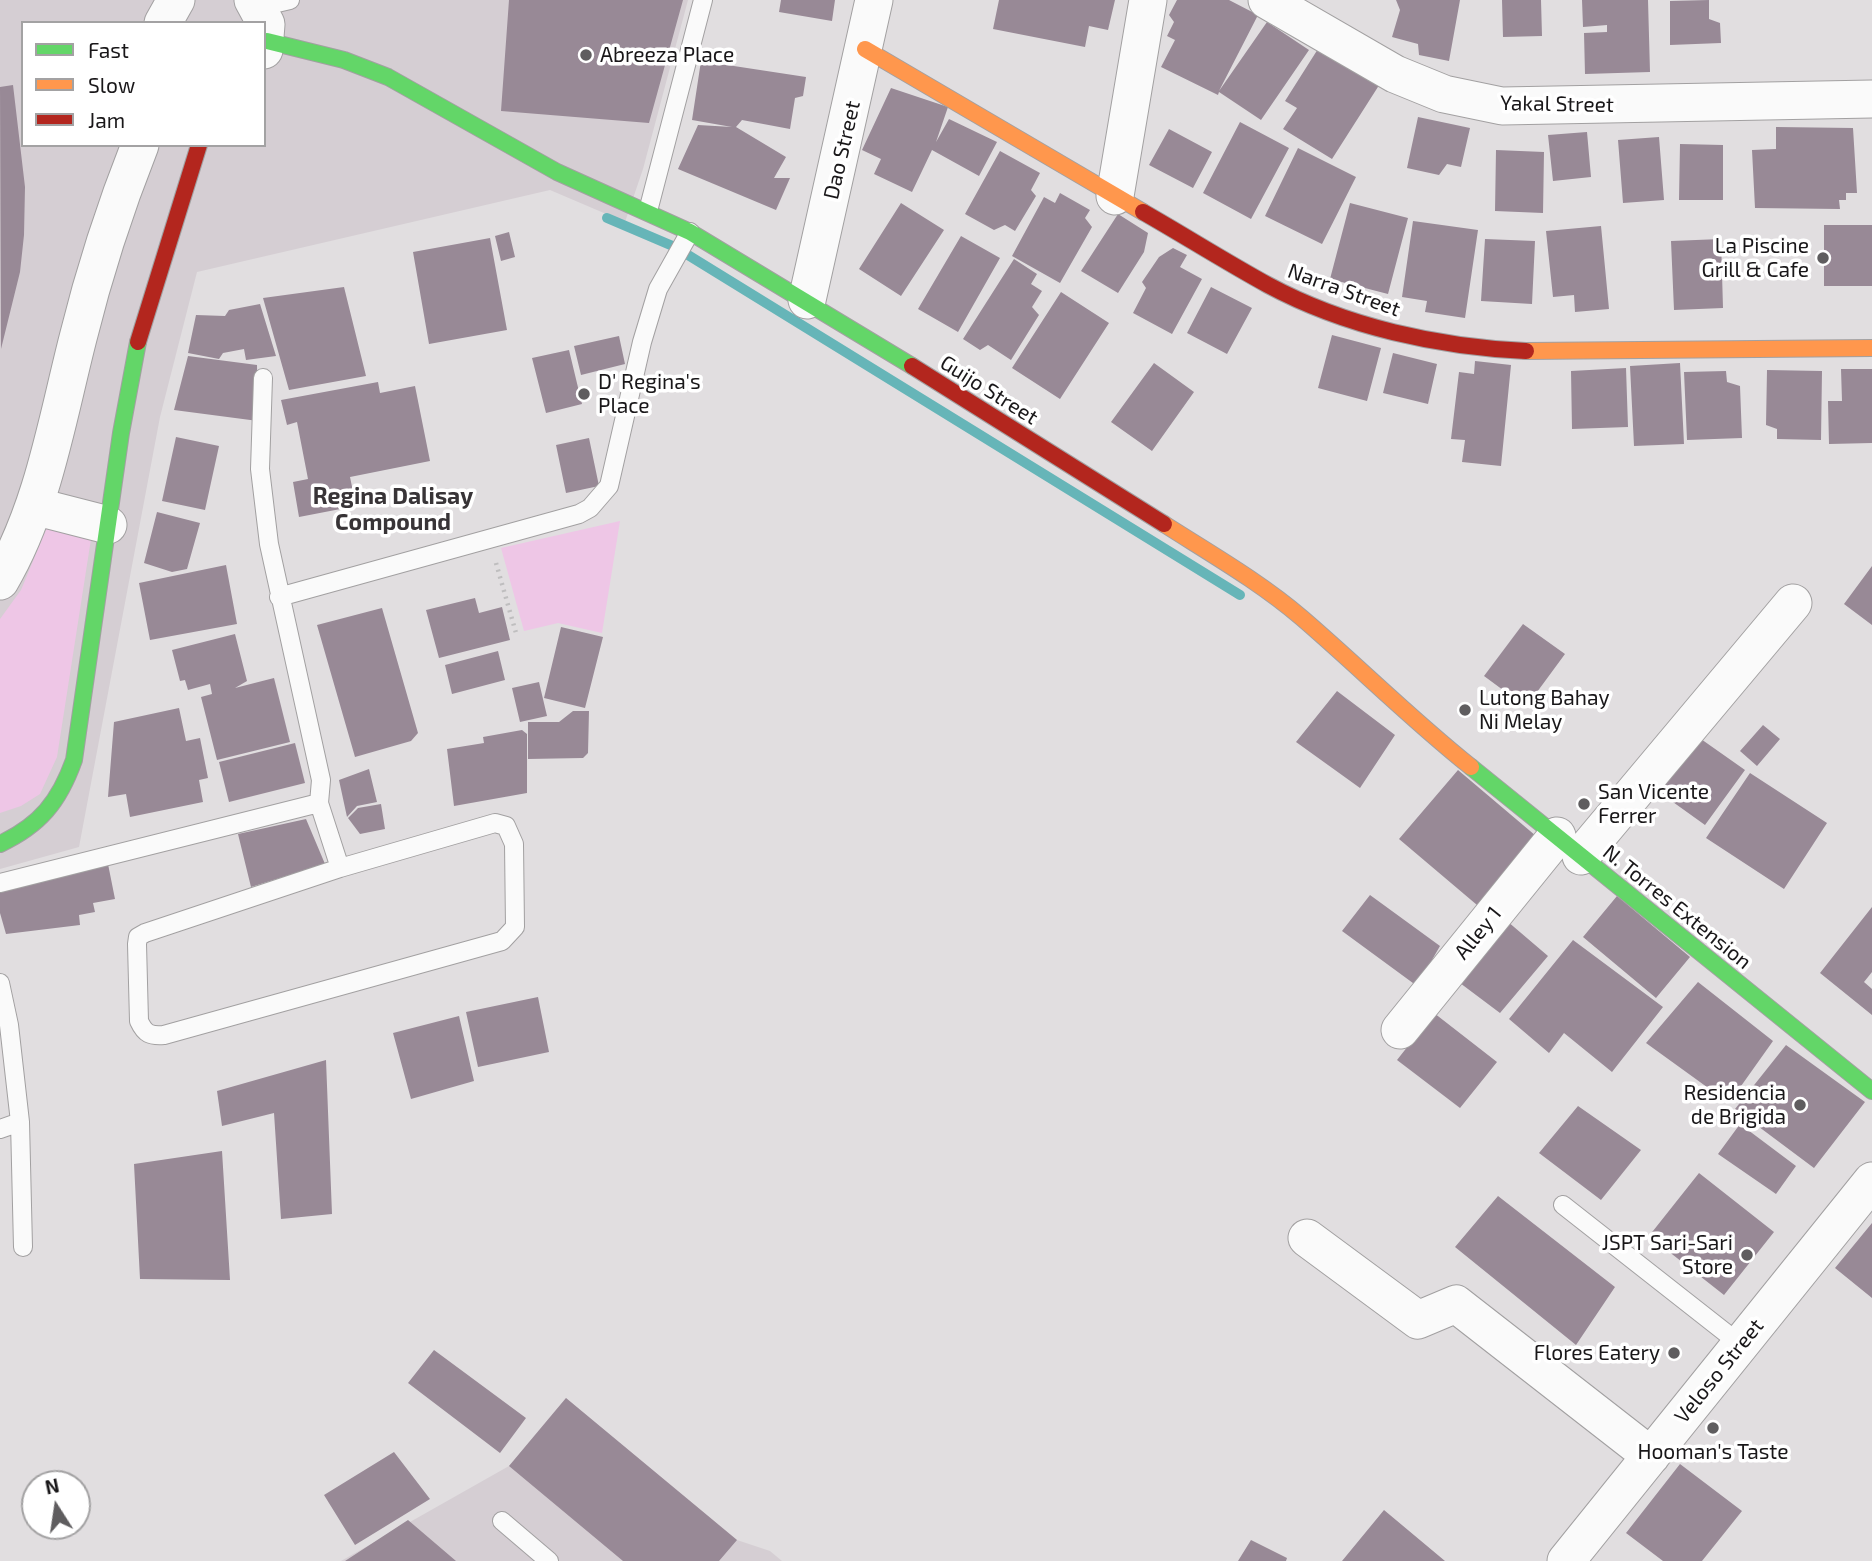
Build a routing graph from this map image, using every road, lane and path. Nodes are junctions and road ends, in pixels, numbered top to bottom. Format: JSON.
{"nodes":[{"id":1,"x":176,"y":0,"type":"edge"},
{"id":2,"x":703,"y":0,"type":"edge"},
{"id":3,"x":874,"y":0,"type":"edge"},
{"id":4,"x":1148,"y":0,"type":"edge"},
{"id":5,"x":1266,"y":0,"type":"edge"},
{"id":6,"x":267,"y":20,"type":"edge"},
{"id":7,"x":164,"y":21,"type":"edge"},
{"id":8,"x":865,"y":49,"type":"junction"},
{"id":9,"x":1872,"y":99,"type":"edge"},
{"id":10,"x":139,"y":147,"type":"edge"},
{"id":11,"x":198,"y":147,"type":"edge"},
{"id":12,"x":1115,"y":196,"type":"junction"},
{"id":13,"x":649,"y":211,"type":"junction"},
{"id":14,"x":690,"y":232,"type":"junction"},
{"id":15,"x":807,"y":300,"type":"junction"},
{"id":16,"x":1872,"y":348,"type":"edge"},
{"id":17,"x":263,"y":378,"type":"dead end"},
{"id":18,"x":34,"y":506,"type":"junction"},
{"id":19,"x":108,"y":525,"type":"junction"},
{"id":20,"x":489,"y":539,"type":"junction"},
{"id":21,"x":0,"y":581,"type":"edge"},
{"id":22,"x":279,"y":597,"type":"junction"},
{"id":23,"x":1793,"y":603,"type":"dead end"},
{"id":24,"x":1300,"y":616,"type":"joint"},
{"id":25,"x":516,"y":633,"type":"dead end"},
{"id":26,"x":319,"y":803,"type":"junction"},
{"id":27,"x":0,"y":844,"type":"edge"},
{"id":28,"x":1569,"y":846,"type":"junction"},
{"id":29,"x":340,"y":868,"type":"junction"},
{"id":30,"x":0,"y":883,"type":"edge"},
{"id":31,"x":0,"y":983,"type":"edge"},
{"id":32,"x":1399,"y":1030,"type":"dead end"},
{"id":33,"x":1872,"y":1091,"type":"edge"},
{"id":34,"x":20,"y":1122,"type":"junction"},
{"id":35,"x":0,"y":1129,"type":"edge"},
{"id":36,"x":1872,"y":1181,"type":"edge"},
{"id":37,"x":1563,"y":1205,"type":"dead end"},
{"id":38,"x":1307,"y":1238,"type":"dead end"},
{"id":39,"x":23,"y":1247,"type":"dead end"},
{"id":40,"x":1740,"y":1344,"type":"junction"},
{"id":41,"x":1651,"y":1456,"type":"junction"},
{"id":42,"x":502,"y":1521,"type":"dead end"},
{"id":43,"x":549,"y":1561,"type":"edge"},
{"id":44,"x":1566,"y":1561,"type":"edge"}],
"edges":[{"from":1,"to":7,"type":"street"},
{"from":2,"to":13,"type":"lane"},
{"from":3,"to":8,"type":"street","name":"Dao Street"},
{"from":4,"to":12,"type":"street"},
{"from":5,"to":9,"type":"street","name":"Yakal Street"},
{"from":6,"to":13,"type":"street","name":"Guijo Street"},
{"from":8,"to":12,"type":"street","name":"Narra Street"},
{"from":8,"to":15,"type":"street","name":"Dao Street"},
{"from":10,"to":18,"type":"street"},
{"from":11,"to":19,"type":"street"},
{"from":12,"to":16,"type":"street","name":"Narra Street"},
{"from":13,"to":14,"type":"street","name":"Guijo Street"},
{"from":14,"to":15,"type":"street","name":"Guijo Street"},
{"from":14,"to":20,"type":"lane"},
{"from":15,"to":24,"type":"street","name":"Guijo Street"},
{"from":17,"to":22,"type":"lane"},
{"from":18,"to":19,"type":"street"},
{"from":18,"to":21,"type":"street"},
{"from":19,"to":27,"type":"street"},
{"from":20,"to":22,"type":"lane"},
{"from":20,"to":25,"type":"path"},
{"from":22,"to":26,"type":"lane"},
{"from":23,"to":28,"type":"street","name":"Alley 1"},
{"from":24,"to":28,"type":"street","name":"N. Torres Extension"},
{"from":26,"to":29,"type":"lane"},
{"from":26,"to":30,"type":"lane"},
{"from":28,"to":32,"type":"street","name":"Alley 1"},
{"from":28,"to":33,"type":"street","name":"N. Torres Extension"},
{"from":29,"to":29,"type":"lane"},
{"from":31,"to":34,"type":"lane"},
{"from":34,"to":35,"type":"lane"},
{"from":34,"to":39,"type":"lane"},
{"from":36,"to":40,"type":"street","name":"Veloso Street"},
{"from":37,"to":40,"type":"lane"},
{"from":38,"to":41,"type":"street"},
{"from":40,"to":41,"type":"street","name":"Veloso Street"},
{"from":41,"to":44,"type":"street","name":"Veloso Street"},
{"from":42,"to":43,"type":"lane"}]}
